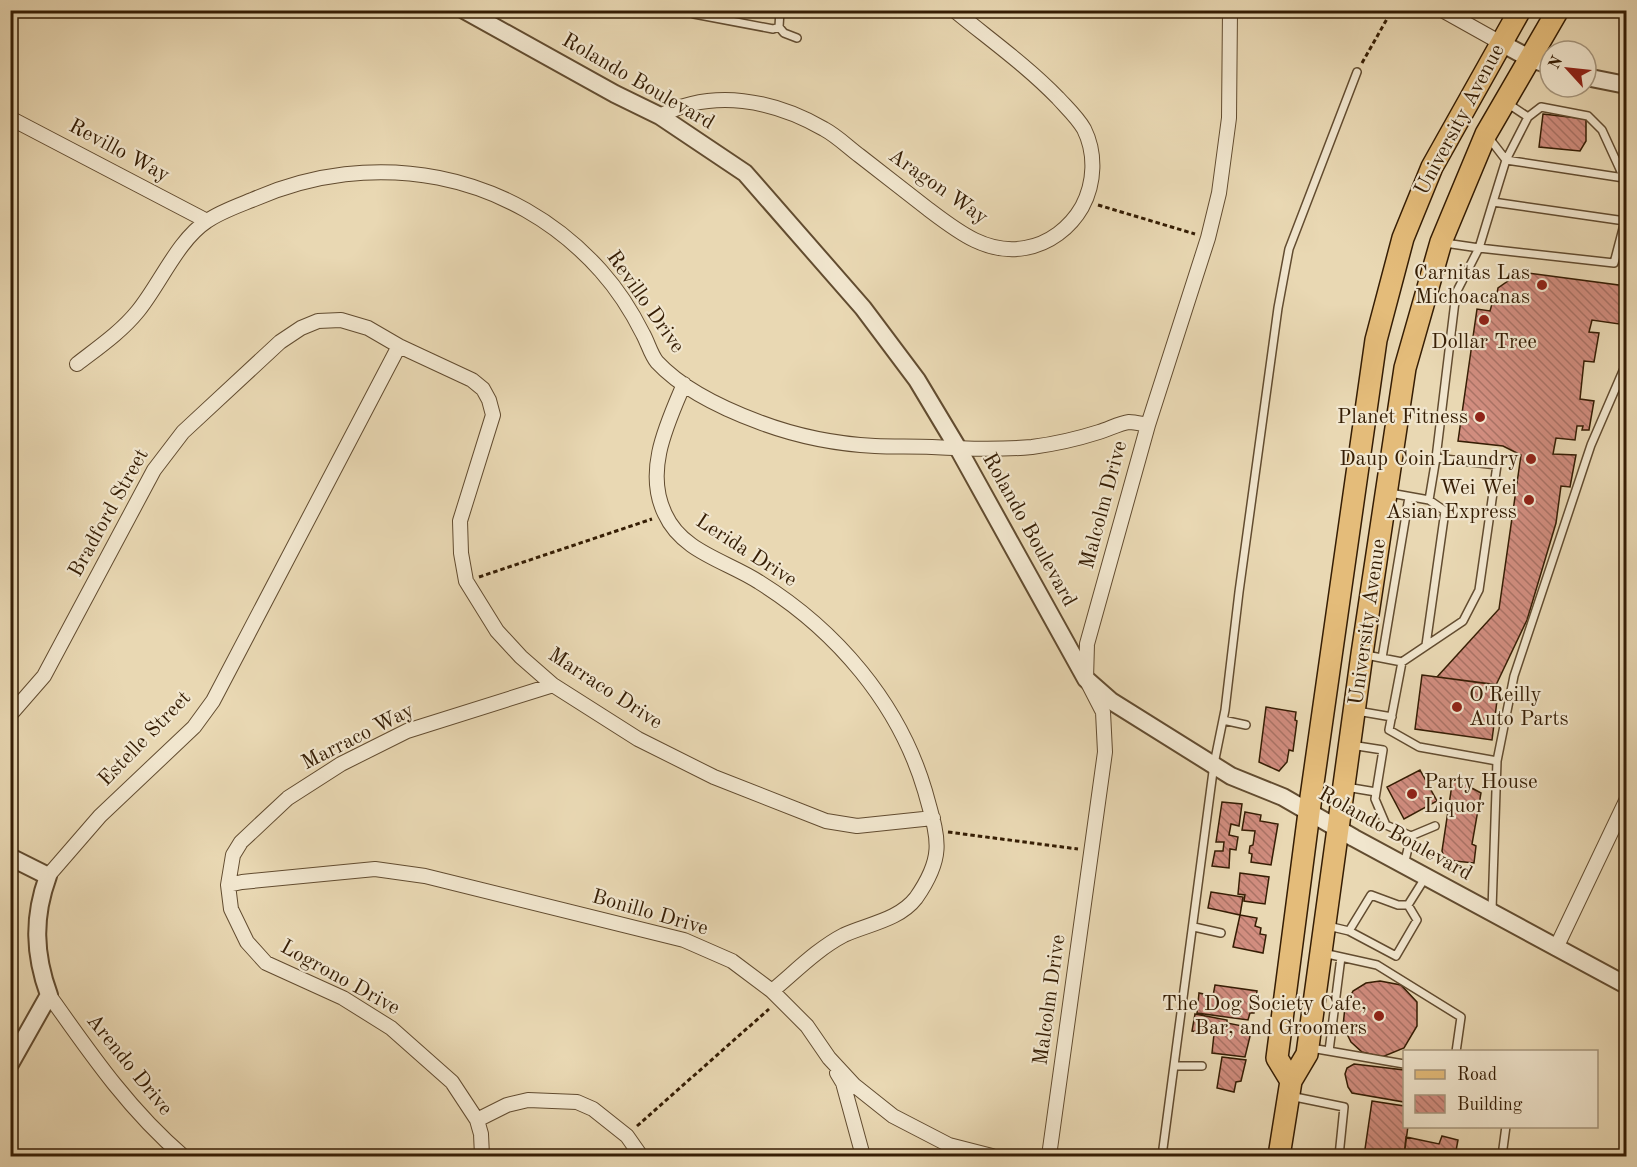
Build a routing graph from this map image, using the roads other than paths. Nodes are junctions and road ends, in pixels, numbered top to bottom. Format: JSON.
{"nodes":[{"id":1,"x":243,"y":10,"type":"edge"},
{"id":2,"x":278,"y":10,"type":"edge"},
{"id":3,"x":464,"y":10,"type":"edge"},
{"id":4,"x":780,"y":10,"type":"edge"},
{"id":5,"x":954,"y":10,"type":"edge"},
{"id":6,"x":1230,"y":10,"type":"edge"},
{"id":7,"x":1442,"y":10,"type":"edge"},
{"id":8,"x":1520,"y":10,"type":"edge"},
{"id":9,"x":1558,"y":10,"type":"edge"},
{"id":10,"x":694,"y":14,"type":"dead end"},
{"id":11,"x":779,"y":27,"type":"junction"},
{"id":12,"x":797,"y":38,"type":"dead end"},
{"id":13,"x":1548,"y":39,"type":"edge"},
{"id":14,"x":1501,"y":42,"type":"junction"},
{"id":15,"x":1538,"y":61,"type":"edge"},
{"id":16,"x":1538,"y":64,"type":"edge"},
{"id":17,"x":1357,"y":72,"type":"road end"},
{"id":18,"x":1598,"y":79,"type":"edge"},
{"id":19,"x":1626,"y":85,"type":"edge"},
{"id":20,"x":1505,"y":102,"type":"junction"},
{"id":21,"x":660,"y":116,"type":"junction"},
{"id":22,"x":1528,"y":117,"type":"junction"},
{"id":23,"x":10,"y":118,"type":"edge"},
{"id":24,"x":1486,"y":134,"type":"junction"},
{"id":25,"x":1626,"y":157,"type":"edge"},
{"id":26,"x":1506,"y":160,"type":"junction"},
{"id":27,"x":1624,"y":178,"type":"junction"},
{"id":28,"x":1493,"y":202,"type":"junction"},
{"id":29,"x":207,"y":221,"type":"junction"},
{"id":30,"x":1625,"y":221,"type":"edge"},
{"id":31,"x":1441,"y":242,"type":"junction"},
{"id":32,"x":1479,"y":249,"type":"junction"},
{"id":33,"x":399,"y":346,"type":"junction"},
{"id":34,"x":77,"y":364,"type":"dead end"},
{"id":35,"x":1626,"y":364,"type":"edge"},
{"id":36,"x":684,"y":384,"type":"junction"},
{"id":37,"x":1148,"y":425,"type":"junction"},
{"id":38,"x":959,"y":450,"type":"junction"},
{"id":39,"x":1436,"y":458,"type":"junction"},
{"id":40,"x":1387,"y":493,"type":"junction"},
{"id":41,"x":1408,"y":496,"type":"junction"},
{"id":42,"x":1429,"y":500,"type":"junction"},
{"id":43,"x":1426,"y":645,"type":"junction"},
{"id":44,"x":1372,"y":656,"type":"junction"},
{"id":45,"x":1402,"y":662,"type":"junction"},
{"id":46,"x":1086,"y":679,"type":"junction"},
{"id":47,"x":553,"y":685,"type":"junction"},
{"id":48,"x":1355,"y":711,"type":"junction"},
{"id":49,"x":10,"y":715,"type":"edge"},
{"id":50,"x":1392,"y":717,"type":"junction"},
{"id":51,"x":1223,"y":720,"type":"junction"},
{"id":52,"x":1246,"y":725,"type":"dead end"},
{"id":53,"x":1350,"y":745,"type":"junction"},
{"id":54,"x":1497,"y":761,"type":"junction"},
{"id":55,"x":1214,"y":764,"type":"junction"},
{"id":56,"x":1345,"y":787,"type":"junction"},
{"id":57,"x":1376,"y":792,"type":"junction"},
{"id":58,"x":1626,"y":801,"type":"edge"},
{"id":59,"x":1309,"y":812,"type":"junction"},
{"id":60,"x":934,"y":824,"type":"junction"},
{"id":61,"x":1435,"y":826,"type":"dead end"},
{"id":62,"x":1339,"y":829,"type":"junction"},
{"id":63,"x":1412,"y":836,"type":"junction"},
{"id":64,"x":10,"y":857,"type":"edge"},
{"id":65,"x":1404,"y":865,"type":"junction"},
{"id":66,"x":48,"y":876,"type":"junction"},
{"id":67,"x":1426,"y":877,"type":"junction"},
{"id":68,"x":228,"y":885,"type":"junction"},
{"id":69,"x":1408,"y":905,"type":"junction"},
{"id":70,"x":1492,"y":913,"type":"junction"},
{"id":71,"x":1325,"y":926,"type":"junction"},
{"id":72,"x":1194,"y":927,"type":"junction"},
{"id":73,"x":1349,"y":931,"type":"junction"},
{"id":74,"x":1221,"y":933,"type":"dead end"},
{"id":75,"x":1556,"y":948,"type":"junction"},
{"id":76,"x":1331,"y":955,"type":"junction"},
{"id":77,"x":1626,"y":985,"type":"edge"},
{"id":78,"x":49,"y":995,"type":"junction"},
{"id":79,"x":776,"y":995,"type":"junction"},
{"id":80,"x":1318,"y":1049,"type":"junction"},
{"id":81,"x":1456,"y":1050,"type":"edge"},
{"id":82,"x":829,"y":1058,"type":"junction"},
{"id":83,"x":10,"y":1064,"type":"edge"},
{"id":84,"x":1403,"y":1064,"type":"edge"},
{"id":85,"x":1174,"y":1066,"type":"junction"},
{"id":86,"x":1202,"y":1066,"type":"dead end"},
{"id":87,"x":1290,"y":1088,"type":"junction"},
{"id":88,"x":477,"y":1120,"type":"junction"},
{"id":89,"x":1506,"y":1128,"type":"edge"},
{"id":90,"x":183,"y":1156,"type":"edge"},
{"id":91,"x":482,"y":1156,"type":"edge"},
{"id":92,"x":641,"y":1156,"type":"edge"},
{"id":93,"x":863,"y":1156,"type":"edge"},
{"id":94,"x":992,"y":1156,"type":"edge"},
{"id":95,"x":1049,"y":1156,"type":"edge"},
{"id":96,"x":1162,"y":1156,"type":"edge"},
{"id":97,"x":1279,"y":1156,"type":"edge"},
{"id":98,"x":1339,"y":1156,"type":"edge"},
{"id":99,"x":1502,"y":1156,"type":"edge"}],
"edges":[{"from":1,"to":2,"type":"street"},
{"from":3,"to":21,"type":"street","name":"Rolando Boulevard"},
{"from":4,"to":11,"type":"lane"},
{"from":5,"to":21,"type":"street","name":"Aragon Way"},
{"from":6,"to":37,"type":"street","name":"Malcolm Drive"},
{"from":7,"to":14,"type":"street"},
{"from":8,"to":14,"type":"main road","name":"University Avenue"},
{"from":9,"to":13,"type":"main road","name":"University Avenue"},
{"from":10,"to":11,"type":"lane"},
{"from":11,"to":12,"type":"lane"},
{"from":14,"to":15,"type":"street"},
{"from":14,"to":59,"type":"main road","name":"University Avenue"},
{"from":16,"to":20,"type":"main road","name":"University Avenue"},
{"from":17,"to":51,"type":"lane"},
{"from":18,"to":19,"type":"street"},
{"from":20,"to":22,"type":"lane"},
{"from":20,"to":24,"type":"main road","name":"University Avenue"},
{"from":21,"to":38,"type":"street","name":"Rolando Boulevard"},
{"from":22,"to":26,"type":"lane"},
{"from":22,"to":27,"type":"lane"},
{"from":23,"to":29,"type":"street","name":"Revillo Way"},
{"from":24,"to":26,"type":"lane"},
{"from":24,"to":31,"type":"main road","name":"University Avenue"},
{"from":25,"to":27,"type":"lane"},
{"from":26,"to":27,"type":"lane"},
{"from":26,"to":28,"type":"lane"},
{"from":27,"to":30,"type":"lane"},
{"from":28,"to":30,"type":"lane"},
{"from":28,"to":32,"type":"lane"},
{"from":29,"to":34,"type":"street","name":"Revillo Drive"},
{"from":29,"to":36,"type":"street","name":"Revillo Drive"},
{"from":30,"to":32,"type":"lane"},
{"from":31,"to":32,"type":"lane"},
{"from":31,"to":40,"type":"main road","name":"University Avenue"},
{"from":32,"to":39,"type":"lane"},
{"from":33,"to":47,"type":"street","name":"Marraco Drive"},
{"from":33,"to":49,"type":"street","name":"Bradford Street"},
{"from":33,"to":66,"type":"street","name":"Estelle Street"},
{"from":35,"to":54,"type":"lane"},
{"from":36,"to":38,"type":"street","name":"Revillo Drive"},
{"from":36,"to":60,"type":"street","name":"Lerida Drive"},
{"from":37,"to":38,"type":"street","name":"Revillo Drive"},
{"from":37,"to":46,"type":"street","name":"Malcolm Drive"},
{"from":38,"to":46,"type":"street","name":"Rolando Boulevard"},
{"from":39,"to":42,"type":"lane"},
{"from":39,"to":43,"type":"lane"},
{"from":40,"to":41,"type":"lane"},
{"from":40,"to":44,"type":"main road","name":"University Avenue"},
{"from":41,"to":42,"type":"lane"},
{"from":41,"to":44,"type":"lane"},
{"from":42,"to":43,"type":"lane"},
{"from":43,"to":45,"type":"lane"},
{"from":44,"to":45,"type":"lane"},
{"from":44,"to":48,"type":"main road","name":"University Avenue"},
{"from":45,"to":50,"type":"lane"},
{"from":46,"to":55,"type":"street","name":"Rolando Boulevard"},
{"from":46,"to":95,"type":"street","name":"Malcolm Drive"},
{"from":47,"to":60,"type":"street","name":"Marraco Drive"},
{"from":47,"to":68,"type":"street","name":"Marraco Way"},
{"from":48,"to":50,"type":"lane"},
{"from":48,"to":53,"type":"main road","name":"University Avenue"},
{"from":50,"to":54,"type":"lane"},
{"from":51,"to":52,"type":"lane"},
{"from":51,"to":55,"type":"lane"},
{"from":53,"to":56,"type":"main road","name":"University Avenue"},
{"from":53,"to":57,"type":"lane"},
{"from":54,"to":70,"type":"lane"},
{"from":55,"to":59,"type":"street","name":"Rolando Boulevard"},
{"from":55,"to":72,"type":"lane"},
{"from":56,"to":57,"type":"lane"},
{"from":56,"to":62,"type":"main road","name":"University Avenue"},
{"from":57,"to":63,"type":"lane"},
{"from":58,"to":75,"type":"street"},
{"from":59,"to":62,"type":"street","name":"Rolando Boulevard"},
{"from":59,"to":87,"type":"main road","name":"University Avenue"},
{"from":60,"to":79,"type":"street","name":"Lerida Drive"},
{"from":61,"to":63,"type":"lane"},
{"from":62,"to":65,"type":"street","name":"Rolando Boulevard"},
{"from":62,"to":71,"type":"main road","name":"University Avenue"},
{"from":63,"to":65,"type":"lane"},
{"from":64,"to":66,"type":"street"},
{"from":65,"to":67,"type":"street","name":"Rolando Boulevard"},
{"from":66,"to":78,"type":"street","name":"Estelle Street"},
{"from":67,"to":69,"type":"lane"},
{"from":67,"to":70,"type":"street","name":"Rolando Boulevard"},
{"from":68,"to":79,"type":"street","name":"Bonillo Drive"},
{"from":68,"to":88,"type":"street","name":"Logrono Drive"},
{"from":69,"to":73,"type":"lane"},
{"from":69,"to":73,"type":"lane"},
{"from":70,"to":75,"type":"street","name":"Rolando Boulevard"},
{"from":71,"to":73,"type":"lane"},
{"from":71,"to":76,"type":"main road","name":"University Avenue"},
{"from":72,"to":74,"type":"lane"},
{"from":72,"to":85,"type":"lane"},
{"from":75,"to":77,"type":"street","name":"Rolando Boulevard"},
{"from":76,"to":80,"type":"main road","name":"University Avenue"},
{"from":76,"to":81,"type":"lane"},
{"from":78,"to":83,"type":"street"},
{"from":78,"to":90,"type":"street","name":"Arendo Drive"},
{"from":79,"to":82,"type":"street","name":"Bonillo Drive"},
{"from":80,"to":84,"type":"lane"},
{"from":80,"to":87,"type":"main road","name":"University Avenue"},
{"from":82,"to":93,"type":"street"},
{"from":82,"to":94,"type":"street","name":"Bonillo Drive"},
{"from":85,"to":86,"type":"lane"},
{"from":85,"to":96,"type":"lane"},
{"from":87,"to":97,"type":"main road","name":"University Avenue"},
{"from":87,"to":98,"type":"lane"},
{"from":88,"to":91,"type":"street"},
{"from":88,"to":92,"type":"street"},
{"from":89,"to":99,"type":"lane"}]}
